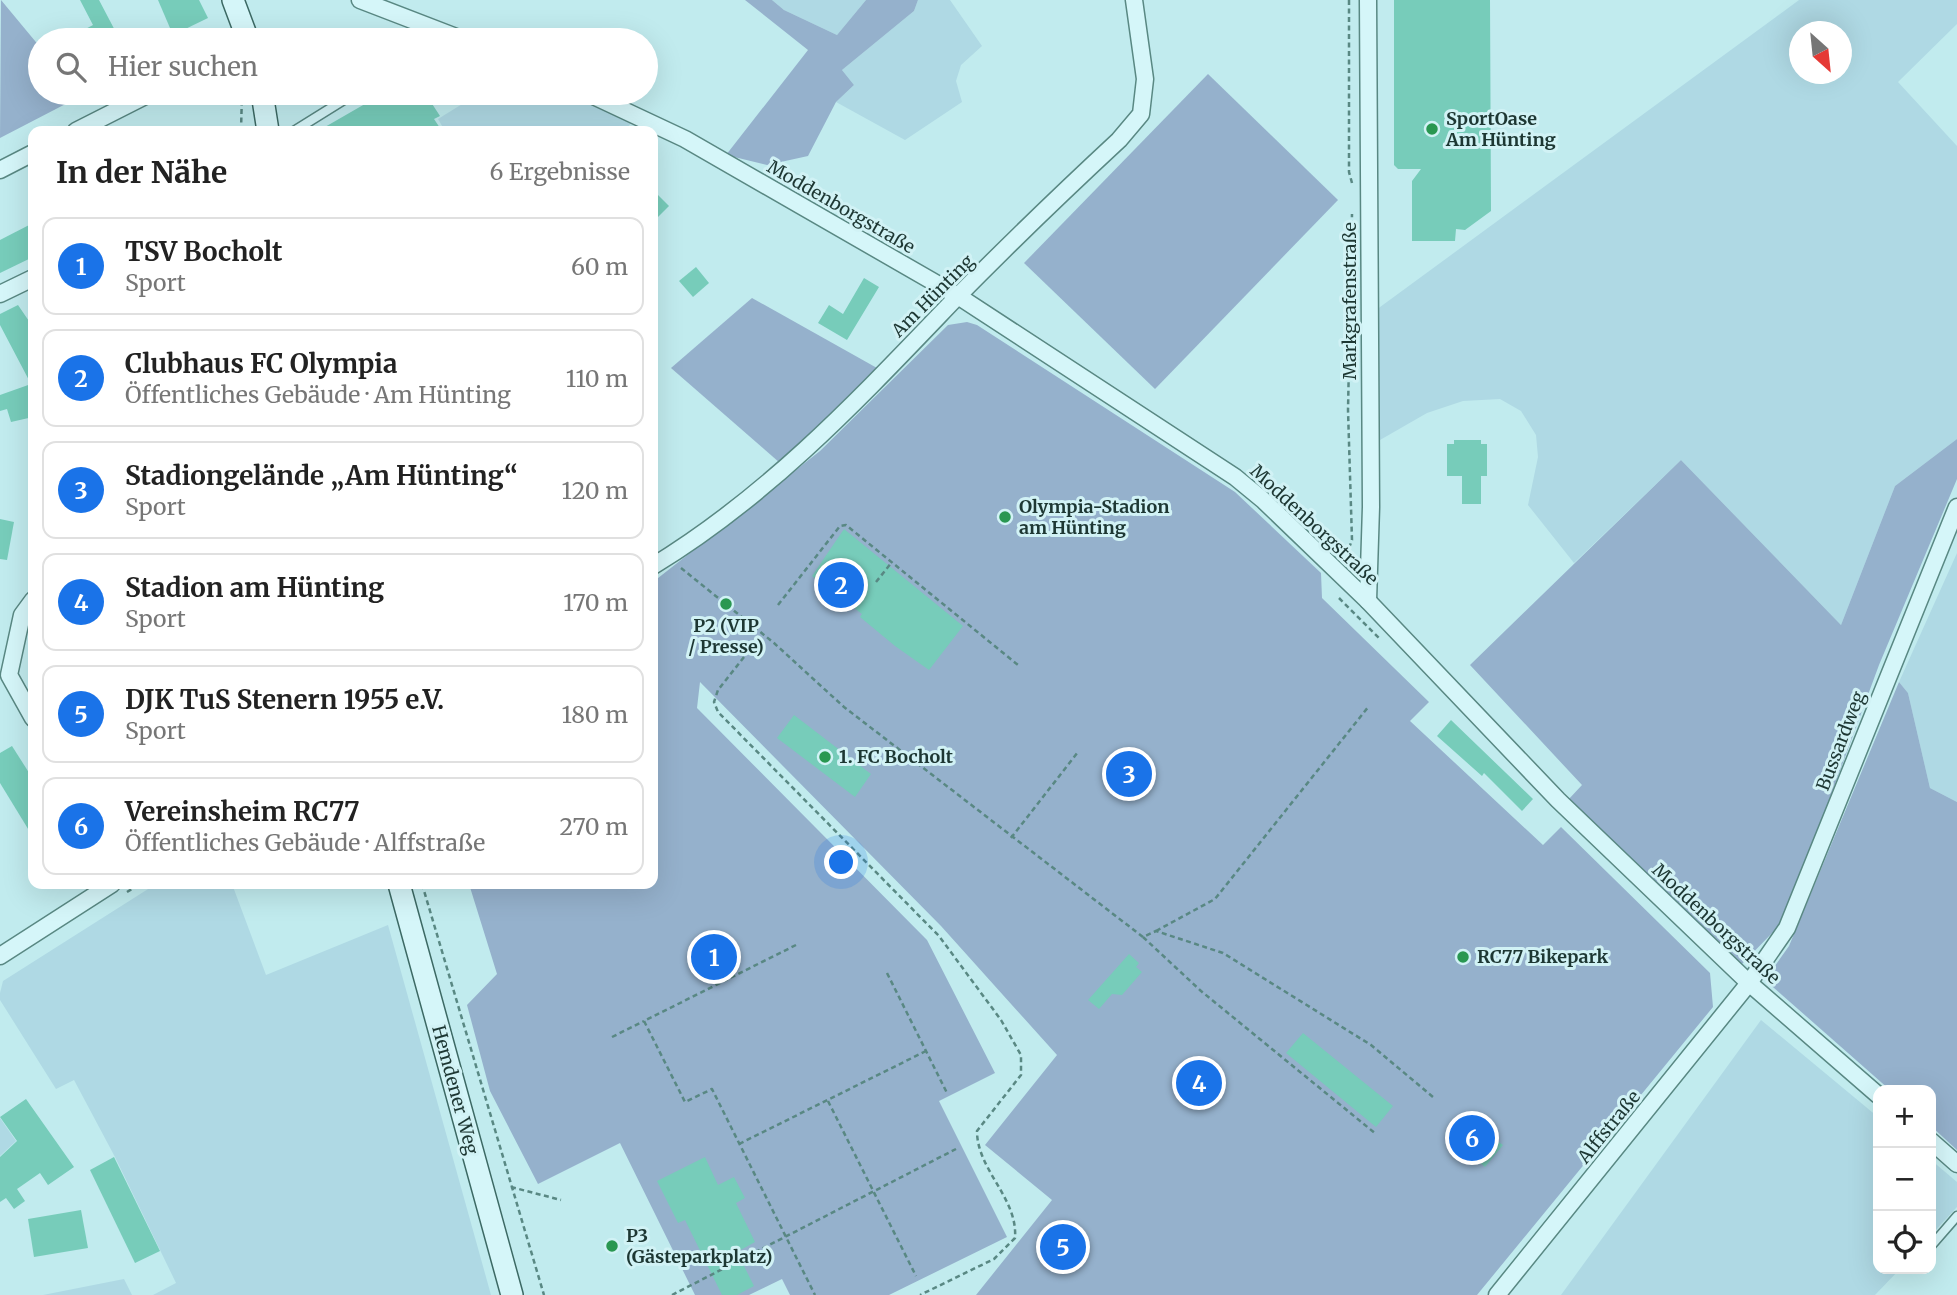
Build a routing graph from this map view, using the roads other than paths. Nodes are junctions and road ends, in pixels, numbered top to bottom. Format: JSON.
{"nodes":[{"id":1,"x":233,"y":0,"type":"edge"},
{"id":2,"x":360,"y":0,"type":"edge"},
{"id":3,"x":1134,"y":0,"type":"edge"},
{"id":4,"x":1368,"y":0,"type":"edge"},
{"id":5,"x":244,"y":28,"type":"edge"},
{"id":6,"x":416,"y":28,"type":"edge"},
{"id":7,"x":127,"y":105,"type":"edge"},
{"id":8,"x":264,"y":105,"type":"edge"},
{"id":9,"x":336,"y":105,"type":"edge"},
{"id":10,"x":613,"y":105,"type":"edge"},
{"id":11,"x":86,"y":126,"type":"edge"},
{"id":12,"x":267,"y":126,"type":"edge"},
{"id":13,"x":302,"y":126,"type":"edge"},
{"id":14,"x":657,"y":126,"type":"edge"},
{"id":15,"x":658,"y":126,"type":"edge"},
{"id":16,"x":28,"y":156,"type":"edge"},
{"id":17,"x":0,"y":170,"type":"edge"},
{"id":18,"x":28,"y":280,"type":"edge"},
{"id":19,"x":0,"y":294,"type":"edge"},
{"id":20,"x":958,"y":296,"type":"junction"},
{"id":21,"x":1957,"y":507,"type":"edge"},
{"id":22,"x":658,"y":563,"type":"edge"},
{"id":23,"x":1368,"y":601,"type":"junction"},
{"id":24,"x":28,"y":607,"type":"edge"},
{"id":25,"x":28,"y":709,"type":"edge"},
{"id":26,"x":104,"y":889,"type":"edge"},
{"id":27,"x":400,"y":889,"type":"edge"},
{"id":28,"x":0,"y":956,"type":"edge"},
{"id":29,"x":1749,"y":983,"type":"junction"},
{"id":30,"x":1873,"y":1091,"type":"edge"},
{"id":31,"x":1936,"y":1145,"type":"edge"},
{"id":32,"x":1957,"y":1164,"type":"edge"},
{"id":33,"x":1957,"y":1216,"type":"edge"},
{"id":34,"x":1936,"y":1240,"type":"edge"},
{"id":35,"x":512,"y":1295,"type":"edge"},
{"id":36,"x":1497,"y":1295,"type":"edge"}],
"edges":[{"from":1,"to":5,"type":"street"},
{"from":2,"to":6,"type":"street"},
{"from":3,"to":20,"type":"street","name":"Am Hünting"},
{"from":4,"to":23,"type":"street","name":"Markgrafenstraße"},
{"from":7,"to":11,"type":"street"},
{"from":8,"to":12,"type":"street"},
{"from":9,"to":13,"type":"lane"},
{"from":10,"to":14,"type":"street","name":"Moddenborgstraße"},
{"from":15,"to":20,"type":"street","name":"Moddenborgstraße"},
{"from":16,"to":17,"type":"street"},
{"from":18,"to":19,"type":"street"},
{"from":20,"to":22,"type":"street","name":"Am Hünting"},
{"from":20,"to":23,"type":"street","name":"Moddenborgstraße"},
{"from":21,"to":29,"type":"street","name":"Bussardweg"},
{"from":23,"to":29,"type":"street","name":"Moddenborgstraße"},
{"from":24,"to":25,"type":"street"},
{"from":26,"to":28,"type":"street"},
{"from":27,"to":35,"type":"street","name":"Hemdener Weg"},
{"from":29,"to":30,"type":"street","name":"Moddenborgstraße"},
{"from":29,"to":36,"type":"street","name":"Alffstraße"},
{"from":31,"to":32,"type":"street"},
{"from":33,"to":34,"type":"lane"}]}
